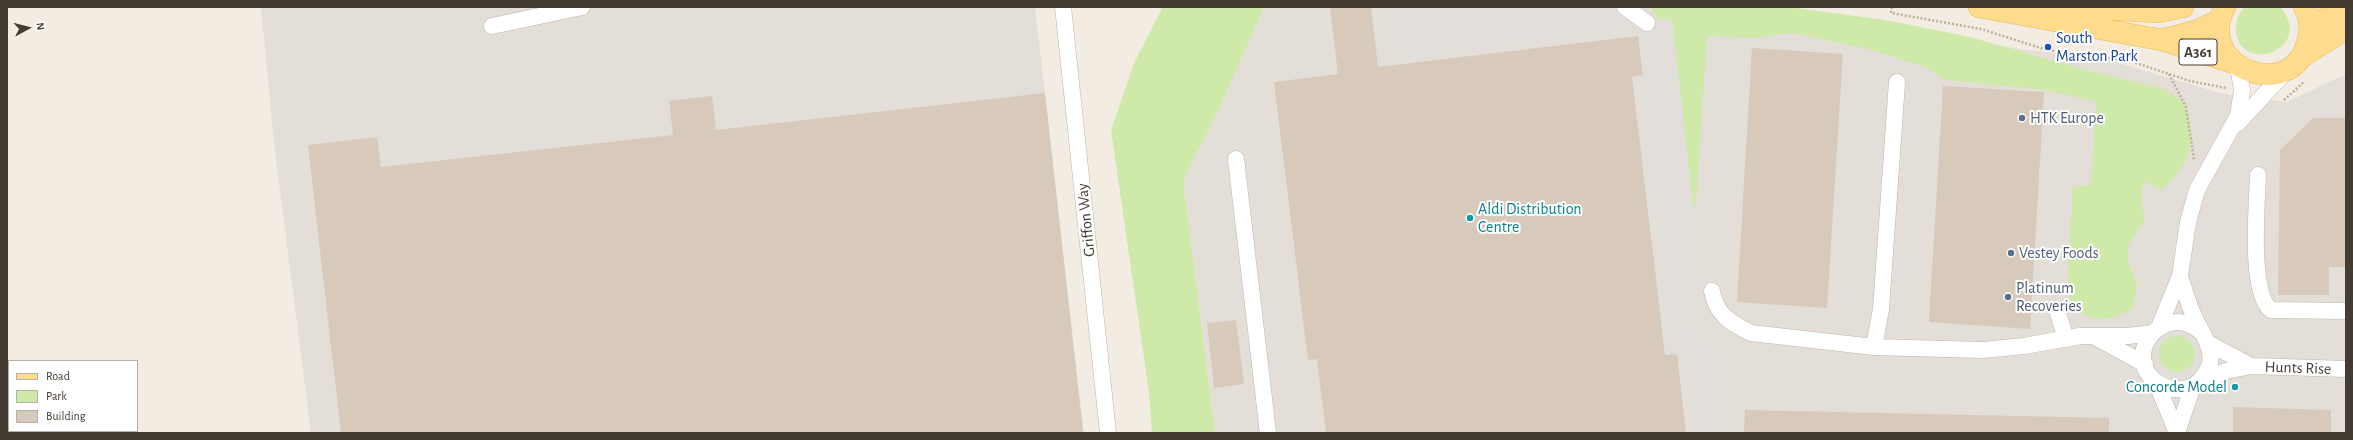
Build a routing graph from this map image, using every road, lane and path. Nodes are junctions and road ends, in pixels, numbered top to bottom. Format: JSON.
{"nodes":[{"id":1,"x":582,"y":7,"type":"edge"},
{"id":2,"x":1063,"y":7,"type":"edge"},
{"id":3,"x":1625,"y":7,"type":"edge"},
{"id":4,"x":1892,"y":7,"type":"edge"},
{"id":5,"x":1979,"y":7,"type":"edge"},
{"id":6,"x":2183,"y":7,"type":"edge"},
{"id":7,"x":2346,"y":11,"type":"edge"},
{"id":8,"x":2223,"y":13,"type":"edge"},
{"id":9,"x":2307,"y":16,"type":"edge"},
{"id":10,"x":2042,"y":18,"type":"junction"},
{"id":11,"x":1647,"y":23,"type":"dead end"},
{"id":12,"x":492,"y":26,"type":"dead end"},
{"id":13,"x":2346,"y":29,"type":"edge"},
{"id":14,"x":2162,"y":40,"type":"junction"},
{"id":15,"x":2295,"y":62,"type":"junction"},
{"id":16,"x":2236,"y":65,"type":"junction"},
{"id":17,"x":2169,"y":74,"type":"junction"},
{"id":18,"x":2307,"y":80,"type":"dead end"},
{"id":19,"x":1897,"y":82,"type":"dead end"},
{"id":20,"x":2242,"y":90,"type":"junction"},
{"id":21,"x":2262,"y":96,"type":"junction"},
{"id":22,"x":2232,"y":129,"type":"junction"},
{"id":23,"x":1236,"y":159,"type":"dead end"},
{"id":24,"x":2258,"y":175,"type":"dead end"},
{"id":25,"x":2197,"y":190,"type":"junction"},
{"id":26,"x":2180,"y":276,"type":"junction"},
{"id":27,"x":1712,"y":291,"type":"dead end"},
{"id":28,"x":2346,"y":311,"type":"edge"},
{"id":29,"x":2058,"y":313,"type":"dead end"},
{"id":30,"x":2156,"y":330,"type":"junction"},
{"id":31,"x":2094,"y":336,"type":"junction"},
{"id":32,"x":2205,"y":338,"type":"junction"},
{"id":33,"x":2066,"y":339,"type":"junction"},
{"id":34,"x":1874,"y":347,"type":"junction"},
{"id":35,"x":2145,"y":364,"type":"junction"},
{"id":36,"x":2251,"y":366,"type":"junction"},
{"id":37,"x":2346,"y":369,"type":"edge"},
{"id":38,"x":2156,"y":382,"type":"junction"},
{"id":39,"x":2195,"y":384,"type":"junction"},
{"id":40,"x":1108,"y":433,"type":"edge"},
{"id":41,"x":1268,"y":433,"type":"edge"},
{"id":42,"x":2176,"y":433,"type":"edge"}],
"edges":[{"from":1,"to":12,"type":"street"},
{"from":2,"to":40,"type":"street","name":"Griffon Way"},
{"from":3,"to":11,"type":"street"},
{"from":4,"to":17,"type":"path"},
{"from":5,"to":10,"type":"main road","number":"A361"},
{"from":6,"to":10,"type":"main road"},
{"from":7,"to":9,"type":"main road"},
{"from":8,"to":14,"type":"main road","number":"A361"},
{"from":8,"to":16,"type":"main road","number":"A361"},
{"from":9,"to":15,"type":"main road"},
{"from":10,"to":14,"type":"main road","number":"A361"},
{"from":13,"to":15,"type":"main road","number":"A361"},
{"from":14,"to":16,"type":"main road","number":"A361"},
{"from":15,"to":16,"type":"main road","number":"A361"},
{"from":15,"to":21,"type":"street"},
{"from":16,"to":20,"type":"street"},
{"from":17,"to":20,"type":"path"},
{"from":17,"to":25,"type":"path"},
{"from":18,"to":21,"type":"path"},
{"from":19,"to":34,"type":"street"},
{"from":20,"to":22,"type":"street"},
{"from":21,"to":22,"type":"street"},
{"from":22,"to":25,"type":"street"},
{"from":23,"to":41,"type":"street"},
{"from":24,"to":28,"type":"street"},
{"from":25,"to":26,"type":"street"},
{"from":26,"to":30,"type":"street"},
{"from":26,"to":32,"type":"street"},
{"from":27,"to":34,"type":"street"},
{"from":29,"to":33,"type":"street"},
{"from":30,"to":31,"type":"street"},
{"from":30,"to":32,"type":"street"},
{"from":30,"to":35,"type":"street"},
{"from":31,"to":33,"type":"street"},
{"from":31,"to":35,"type":"street"},
{"from":32,"to":36,"type":"street","name":"Hunts Rise"},
{"from":32,"to":39,"type":"street"},
{"from":33,"to":34,"type":"street"},
{"from":35,"to":38,"type":"street"},
{"from":36,"to":37,"type":"street","name":"Hunts Rise"},
{"from":36,"to":39,"type":"street","name":"Hunts Rise"},
{"from":38,"to":39,"type":"street"},
{"from":38,"to":42,"type":"street"},
{"from":39,"to":42,"type":"street"}]}
